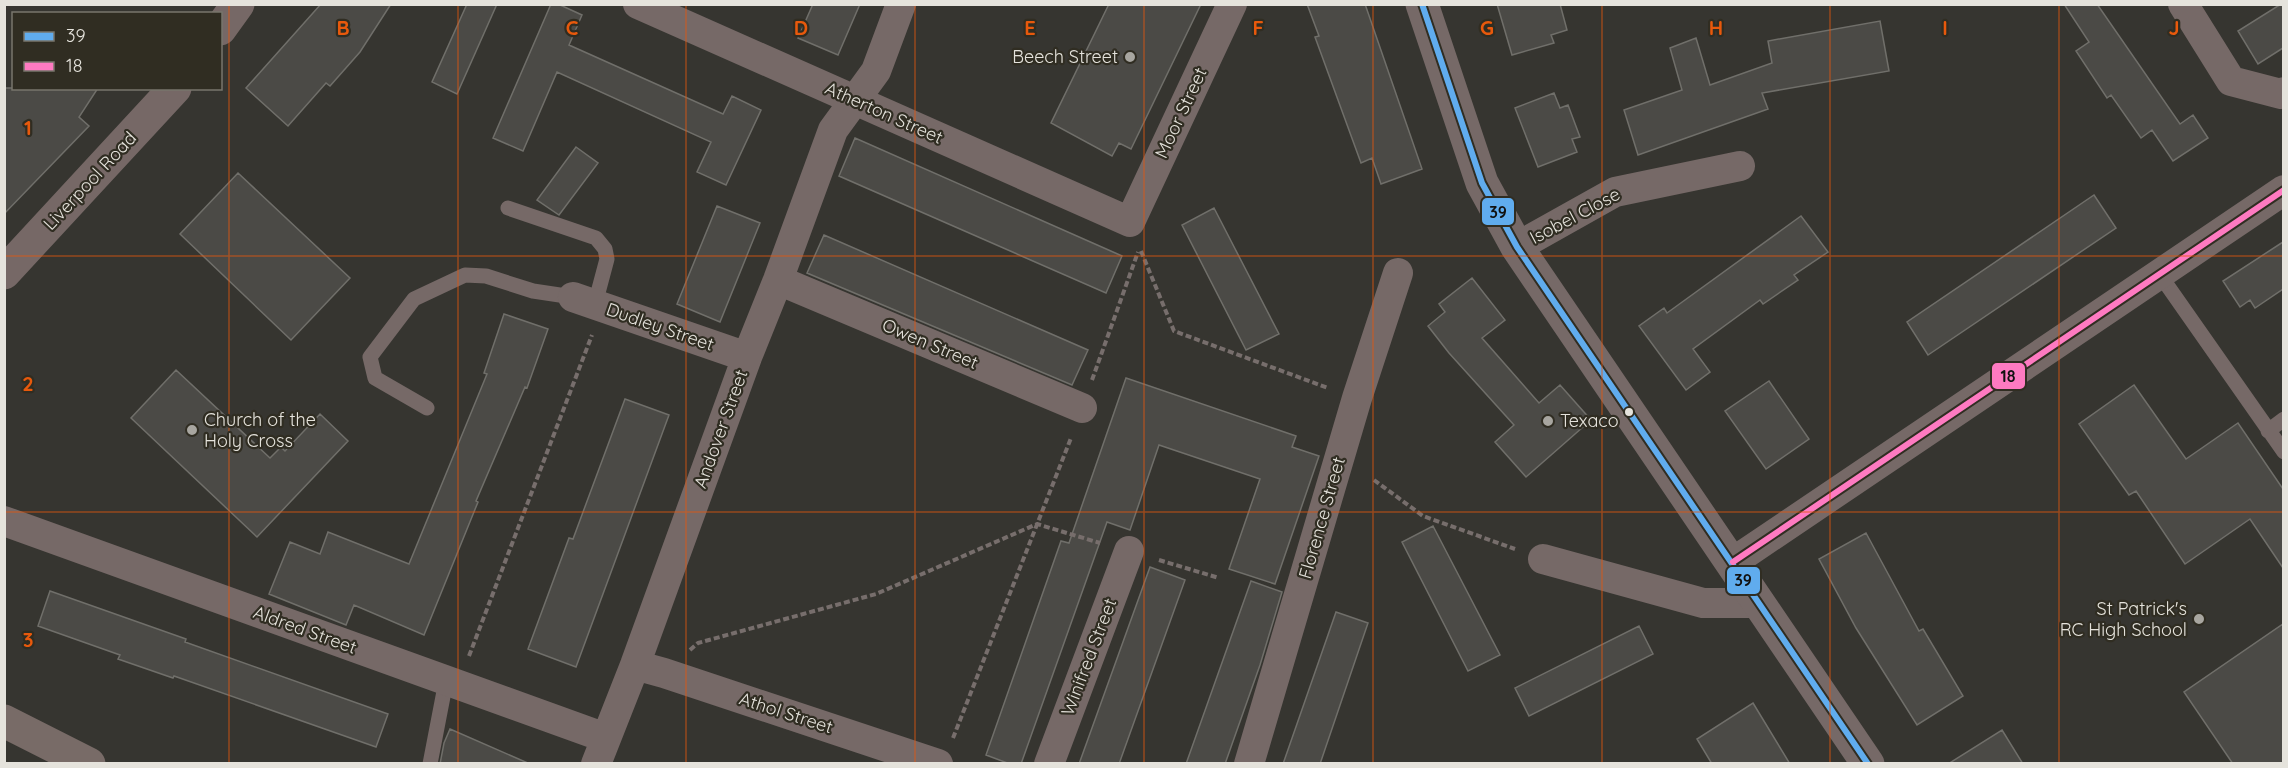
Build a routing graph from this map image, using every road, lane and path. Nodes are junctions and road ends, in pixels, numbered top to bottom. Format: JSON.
{"nodes":[{"id":1,"x":238,"y":4,"type":"edge"},
{"id":2,"x":638,"y":4,"type":"edge"},
{"id":3,"x":901,"y":4,"type":"edge"},
{"id":4,"x":1232,"y":4,"type":"edge"},
{"id":5,"x":1422,"y":4,"type":"edge"},
{"id":6,"x":2183,"y":4,"type":"edge"},
{"id":7,"x":676,"y":12,"type":"edge"},
{"id":8,"x":222,"y":26,"type":"edge"},
{"id":9,"x":173,"y":90,"type":"edge"},
{"id":10,"x":2283,"y":92,"type":"edge"},
{"id":11,"x":854,"y":100,"type":"junction"},
{"id":12,"x":1740,"y":166,"type":"dead end"},
{"id":13,"x":2283,"y":190,"type":"edge"},
{"id":14,"x":508,"y":208,"type":"dead end"},
{"id":15,"x":1130,"y":222,"type":"joint"},
{"id":16,"x":1517,"y":247,"type":"junction"},
{"id":17,"x":7,"y":266,"type":"edge"},
{"id":18,"x":1398,"y":273,"type":"dead end"},
{"id":19,"x":2160,"y":275,"type":"junction"},
{"id":20,"x":778,"y":280,"type":"junction"},
{"id":21,"x":590,"y":303,"type":"junction"},
{"id":22,"x":747,"y":357,"type":"junction"},
{"id":23,"x":1357,"y":398,"type":"junction"},
{"id":24,"x":427,"y":408,"type":"dead end"},
{"id":25,"x":1082,"y":408,"type":"junction"},
{"id":26,"x":2283,"y":419,"type":"edge"},
{"id":27,"x":2268,"y":431,"type":"junction"},
{"id":28,"x":2283,"y":452,"type":"edge"},
{"id":29,"x":1374,"y":480,"type":"dead end"},
{"id":30,"x":4,"y":521,"type":"edge"},
{"id":31,"x":1037,"y":524,"type":"junction"},
{"id":32,"x":1129,"y":551,"type":"junction"},
{"id":33,"x":1543,"y":559,"type":"joint"},
{"id":34,"x":1733,"y":562,"type":"junction"},
{"id":35,"x":1219,"y":578,"type":"dead end"},
{"id":36,"x":1760,"y":603,"type":"junction"},
{"id":37,"x":635,"y":665,"type":"junction"},
{"id":38,"x":664,"y":673,"type":"junction"},
{"id":39,"x":452,"y":683,"type":"junction"},
{"id":40,"x":4,"y":721,"type":"edge"},
{"id":41,"x":601,"y":751,"type":"edge"},
{"id":42,"x":945,"y":753,"type":"edge"},
{"id":43,"x":89,"y":764,"type":"edge"},
{"id":44,"x":430,"y":764,"type":"edge"},
{"id":45,"x":1049,"y":764,"type":"edge"},
{"id":46,"x":1249,"y":764,"type":"edge"},
{"id":47,"x":1868,"y":764,"type":"edge"}],
"edges":[{"from":1,"to":8,"type":"main road"},
{"from":2,"to":7,"type":"street","name":"Atherton Street"},
{"from":3,"to":11,"type":"street"},
{"from":4,"to":15,"type":"street","name":"Moor Street"},
{"from":5,"to":16,"type":"street"},
{"from":6,"to":10,"type":"street"},
{"from":7,"to":11,"type":"street","name":"Atherton Street"},
{"from":9,"to":17,"type":"main road","name":"Liverpool Road"},
{"from":11,"to":15,"type":"street","name":"Atherton Street"},
{"from":11,"to":20,"type":"street","name":"Andover Street"},
{"from":12,"to":16,"type":"street","name":"Isobel Close"},
{"from":13,"to":19,"type":"street"},
{"from":14,"to":21,"type":"lane"},
{"from":16,"to":34,"type":"street"},
{"from":18,"to":23,"type":"street","name":"Florence Street"},
{"from":19,"to":27,"type":"lane"},
{"from":19,"to":34,"type":"street"},
{"from":20,"to":22,"type":"street","name":"Andover Street"},
{"from":20,"to":25,"type":"street","name":"Owen Street"},
{"from":21,"to":22,"type":"street","name":"Dudley Street"},
{"from":21,"to":24,"type":"lane"},
{"from":21,"to":39,"type":"path"},
{"from":22,"to":37,"type":"street","name":"Andover Street"},
{"from":23,"to":25,"type":"path"},
{"from":23,"to":46,"type":"street","name":"Florence Street"},
{"from":25,"to":31,"type":"path"},
{"from":26,"to":27,"type":"lane"},
{"from":27,"to":28,"type":"lane"},
{"from":29,"to":33,"type":"path"},
{"from":30,"to":39,"type":"street","name":"Aldred Street"},
{"from":31,"to":32,"type":"path"},
{"from":31,"to":38,"type":"path"},
{"from":31,"to":42,"type":"path"},
{"from":32,"to":35,"type":"path"},
{"from":32,"to":45,"type":"street","name":"Winifred Street"},
{"from":33,"to":36,"type":"street"},
{"from":34,"to":36,"type":"street"},
{"from":36,"to":47,"type":"street"},
{"from":37,"to":38,"type":"street","name":"Athol Street"},
{"from":37,"to":41,"type":"street","name":"Andover Street"},
{"from":38,"to":42,"type":"street","name":"Athol Street"},
{"from":39,"to":41,"type":"street","name":"Aldred Street"},
{"from":39,"to":44,"type":"lane"},
{"from":40,"to":43,"type":"main road"}]}
